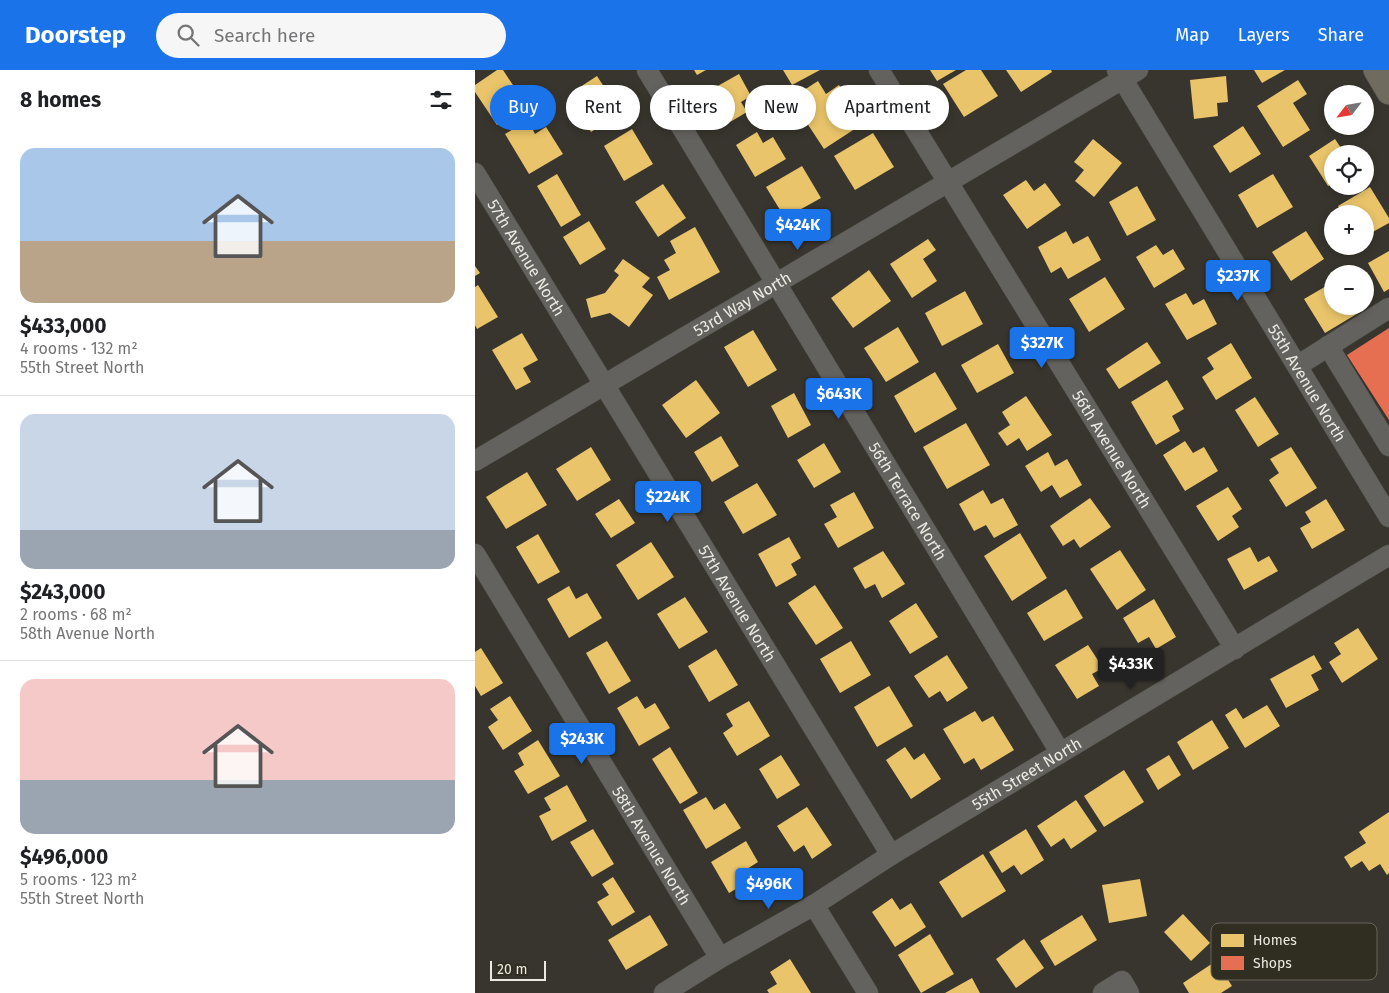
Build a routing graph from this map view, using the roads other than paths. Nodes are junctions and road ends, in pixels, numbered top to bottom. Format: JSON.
{"nodes":[{"id":1,"x":647,"y":70,"type":"edge"},
{"id":2,"x":879,"y":70,"type":"edge"},
{"id":3,"x":1376,"y":70,"type":"edge"},
{"id":4,"x":1126,"y":73,"type":"edge"},
{"id":5,"x":1389,"y":92,"type":"edge"},
{"id":6,"x":475,"y":173,"type":"edge"},
{"id":7,"x":947,"y":182,"type":"junction"},
{"id":8,"x":777,"y":283,"type":"junction"},
{"id":9,"x":1389,"y":308,"type":"edge"},
{"id":10,"x":1328,"y":346,"type":"junction"},
{"id":11,"x":1297,"y":366,"type":"junction"},
{"id":12,"x":604,"y":384,"type":"junction"},
{"id":13,"x":1389,"y":446,"type":"edge"},
{"id":14,"x":475,"y":461,"type":"edge"},
{"id":15,"x":1384,"y":496,"type":"edge"},
{"id":16,"x":1389,"y":517,"type":"edge"},
{"id":17,"x":475,"y":554,"type":"edge"},
{"id":18,"x":1389,"y":555,"type":"edge"},
{"id":19,"x":1235,"y":649,"type":"junction"},
{"id":20,"x":1060,"y":752,"type":"junction"},
{"id":21,"x":891,"y":854,"type":"junction"},
{"id":22,"x":815,"y":905,"type":"junction"},
{"id":23,"x":720,"y":958,"type":"junction"},
{"id":24,"x":1125,"y":987,"type":"edge"},
{"id":25,"x":664,"y":993,"type":"edge"},
{"id":26,"x":868,"y":993,"type":"edge"},
{"id":27,"x":1103,"y":993,"type":"edge"}],
"edges":[{"from":1,"to":8,"type":"street","name":"56th Terrace North"},
{"from":2,"to":7,"type":"street","name":"56th Avenue North"},
{"from":3,"to":5,"type":"main road"},
{"from":4,"to":7,"type":"street","name":"53rd Way North"},
{"from":4,"to":11,"type":"street","name":"55th Avenue North"},
{"from":6,"to":12,"type":"street","name":"57th Avenue North"},
{"from":7,"to":8,"type":"street","name":"53rd Way North"},
{"from":7,"to":19,"type":"street","name":"56th Avenue North"},
{"from":8,"to":12,"type":"street","name":"53rd Way North"},
{"from":8,"to":20,"type":"street","name":"56th Terrace North"},
{"from":9,"to":10,"type":"street"},
{"from":10,"to":11,"type":"street"},
{"from":10,"to":13,"type":"street"},
{"from":11,"to":15,"type":"street","name":"55th Avenue North"},
{"from":12,"to":14,"type":"street","name":"53rd Way North"},
{"from":12,"to":21,"type":"street","name":"57th Avenue North"},
{"from":15,"to":16,"type":"street","name":"55th Avenue North"},
{"from":17,"to":23,"type":"street","name":"58th Avenue North"},
{"from":18,"to":19,"type":"street","name":"55th Street North"},
{"from":19,"to":20,"type":"street","name":"55th Street North"},
{"from":20,"to":21,"type":"street","name":"55th Street North"},
{"from":21,"to":22,"type":"street","name":"55th Street North"},
{"from":22,"to":23,"type":"street","name":"55th Street North"},
{"from":22,"to":26,"type":"street"},
{"from":23,"to":25,"type":"street","name":"55th Street North"},
{"from":24,"to":27,"type":"street"}]}
